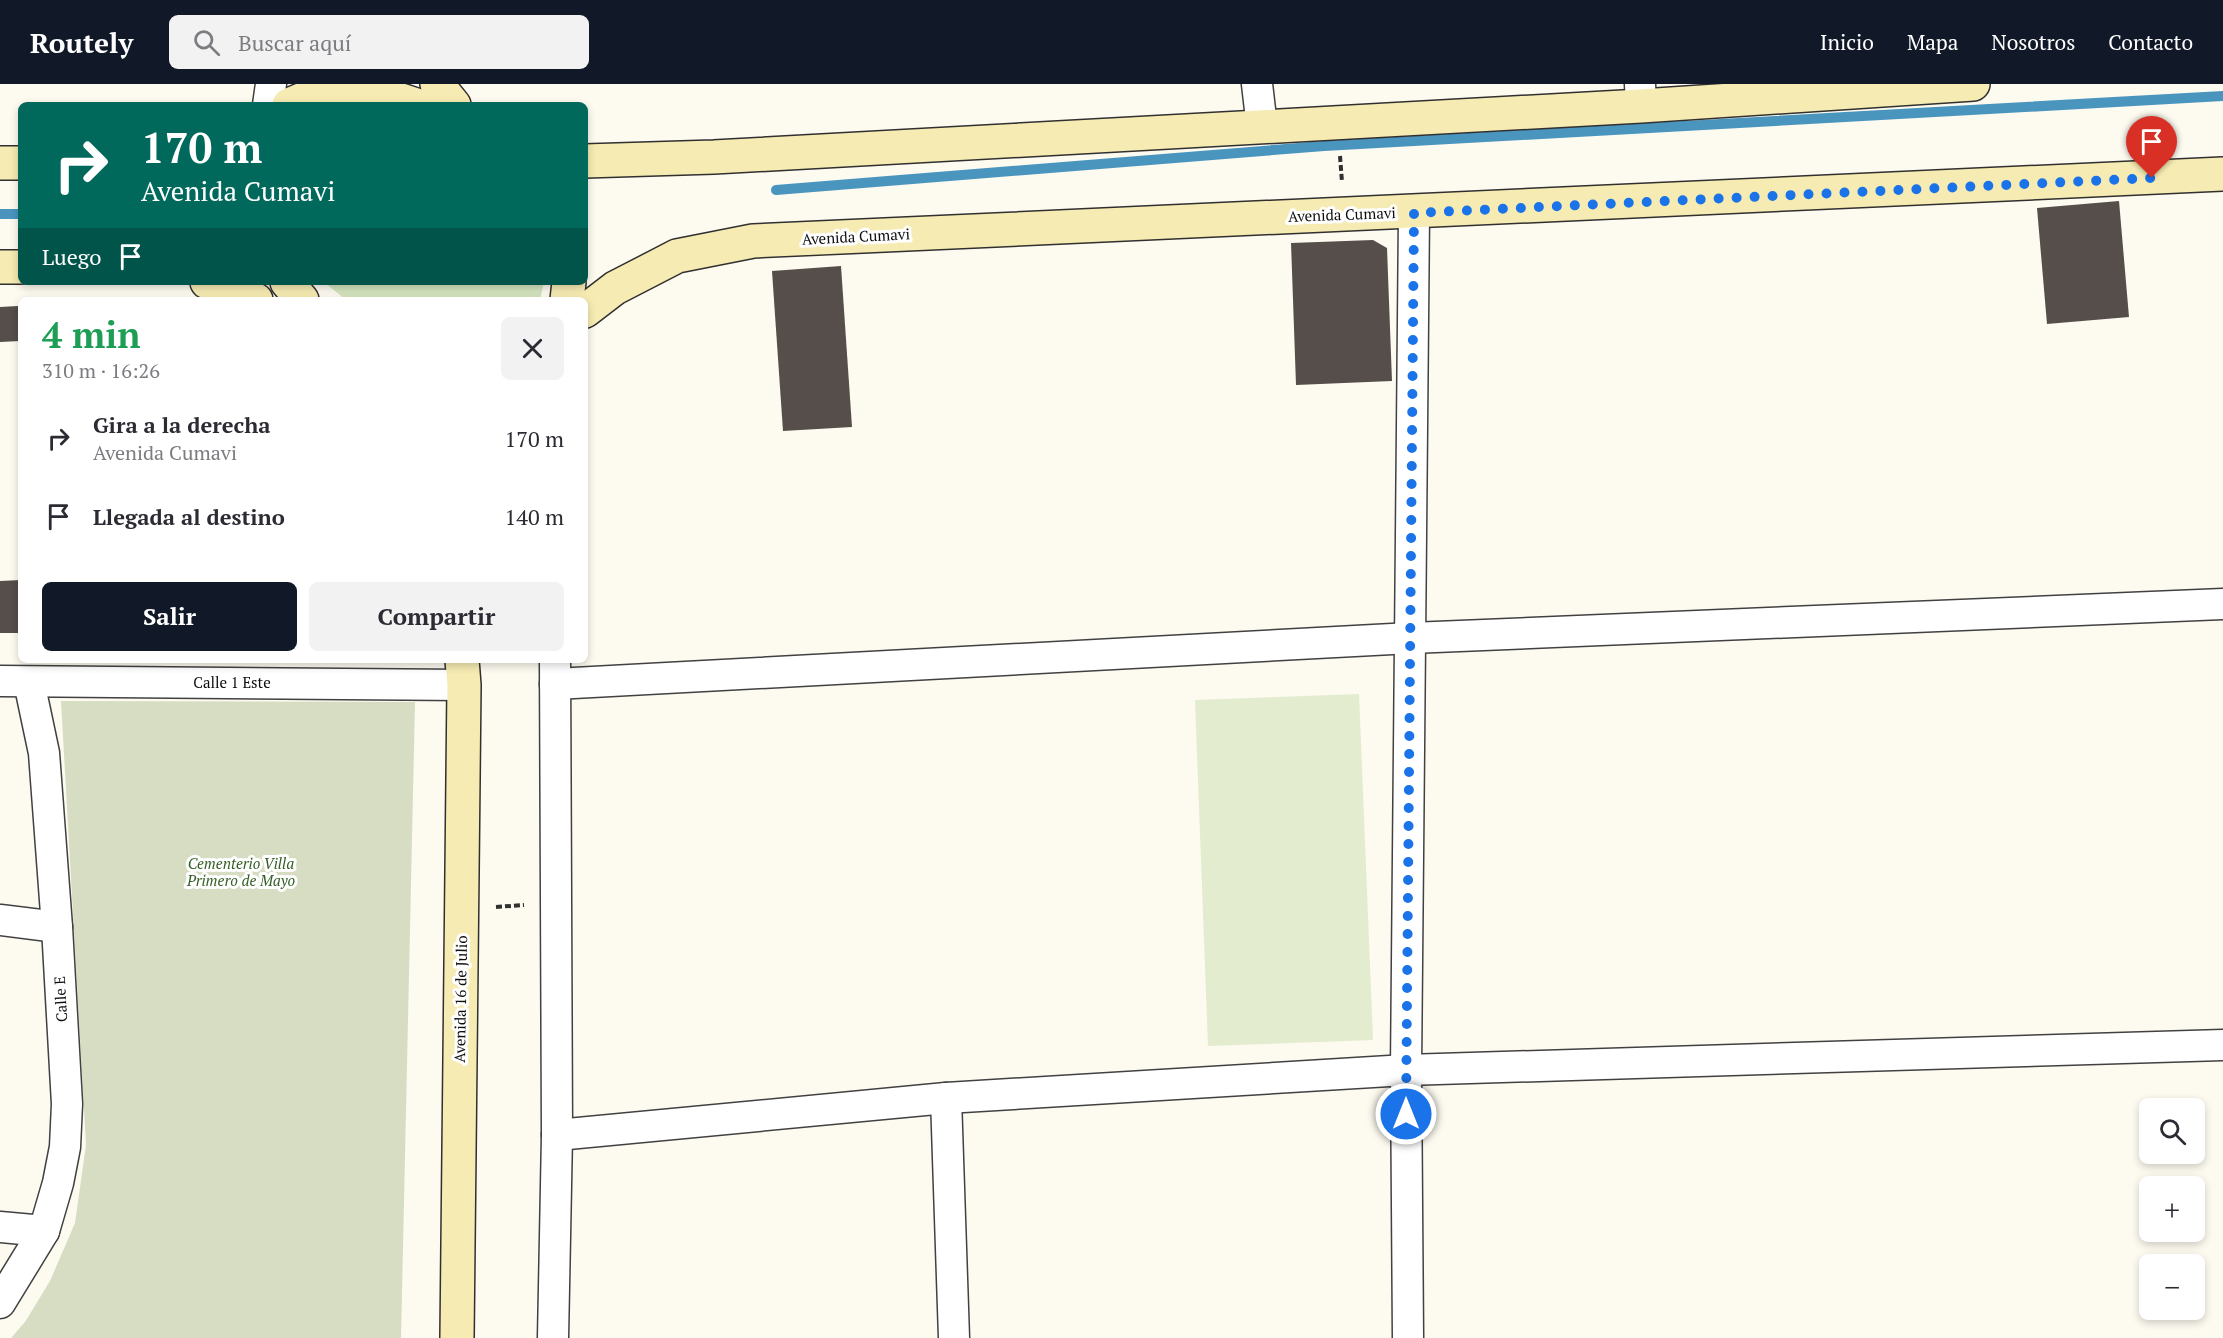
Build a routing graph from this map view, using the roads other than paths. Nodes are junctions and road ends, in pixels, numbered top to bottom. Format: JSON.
{"nodes":[{"id":1,"x":271,"y":84,"type":"edge"},
{"id":2,"x":437,"y":84,"type":"edge"},
{"id":3,"x":1257,"y":84,"type":"edge"},
{"id":4,"x":1973,"y":84,"type":"edge"},
{"id":5,"x":333,"y":85,"type":"edge"},
{"id":6,"x":1908,"y":86,"type":"edge"},
{"id":7,"x":1640,"y":95,"type":"edge"},
{"id":8,"x":268,"y":102,"type":"edge"},
{"id":9,"x":296,"y":102,"type":"edge"},
{"id":10,"x":407,"y":102,"type":"edge"},
{"id":11,"x":452,"y":102,"type":"edge"},
{"id":12,"x":1262,"y":127,"type":"junction"},
{"id":13,"x":588,"y":161,"type":"edge"},
{"id":14,"x":0,"y":163,"type":"edge"},
{"id":15,"x":18,"y":163,"type":"edge"},
{"id":16,"x":2223,"y":174,"type":"edge"},
{"id":17,"x":1414,"y":213,"type":"junction"},
{"id":18,"x":0,"y":267,"type":"edge"},
{"id":19,"x":18,"y":267,"type":"edge"},
{"id":20,"x":216,"y":285,"type":"edge"},
{"id":21,"x":290,"y":285,"type":"edge"},
{"id":22,"x":250,"y":297,"type":"edge"},
{"id":23,"x":300,"y":297,"type":"edge"},
{"id":24,"x":588,"y":309,"type":"edge"},
{"id":25,"x":2223,"y":604,"type":"edge"},
{"id":26,"x":1411,"y":638,"type":"junction"},
{"id":27,"x":463,"y":672,"type":"edge"},
{"id":28,"x":555,"y":672,"type":"edge"},
{"id":29,"x":14,"y":681,"type":"edge"},
{"id":30,"x":0,"y":920,"type":"edge"},
{"id":31,"x":57,"y":927,"type":"junction"},
{"id":32,"x":2223,"y":1045,"type":"edge"},
{"id":33,"x":1406,"y":1070,"type":"junction"},
{"id":34,"x":946,"y":1098,"type":"junction"},
{"id":35,"x":557,"y":1135,"type":"junction"},
{"id":36,"x":0,"y":1227,"type":"edge"},
{"id":37,"x":44,"y":1231,"type":"junction"},
{"id":38,"x":0,"y":1303,"type":"edge"},
{"id":39,"x":457,"y":1338,"type":"edge"},
{"id":40,"x":553,"y":1338,"type":"edge"},
{"id":41,"x":954,"y":1338,"type":"edge"},
{"id":42,"x":1408,"y":1338,"type":"edge"}],
"edges":[{"from":1,"to":8,"type":"street"},
{"from":2,"to":11,"type":"main road"},
{"from":3,"to":12,"type":"street"},
{"from":4,"to":6,"type":"main road"},
{"from":5,"to":9,"type":"main road"},
{"from":5,"to":10,"type":"main road"},
{"from":6,"to":7,"type":"main road"},
{"from":7,"to":12,"type":"main road"},
{"from":12,"to":13,"type":"main road"},
{"from":14,"to":15,"type":"main road"},
{"from":16,"to":17,"type":"main road","name":"Avenida Cumavi"},
{"from":17,"to":24,"type":"main road","name":"Avenida Cumavi"},
{"from":17,"to":26,"type":"street"},
{"from":18,"to":19,"type":"main road"},
{"from":20,"to":22,"type":"main road"},
{"from":21,"to":23,"type":"main road"},
{"from":25,"to":26,"type":"street"},
{"from":26,"to":28,"type":"street"},
{"from":26,"to":33,"type":"street"},
{"from":27,"to":29,"type":"street","name":"Calle 1 Este"},
{"from":27,"to":39,"type":"main road","name":"Avenida 16 de Julio"},
{"from":28,"to":35,"type":"street"},
{"from":29,"to":31,"type":"street","name":"Calle E"},
{"from":30,"to":31,"type":"street"},
{"from":31,"to":37,"type":"street","name":"Calle E"},
{"from":32,"to":33,"type":"street"},
{"from":33,"to":34,"type":"street"},
{"from":33,"to":42,"type":"street"},
{"from":34,"to":35,"type":"street"},
{"from":34,"to":41,"type":"street"},
{"from":35,"to":40,"type":"street"},
{"from":36,"to":37,"type":"street"},
{"from":37,"to":38,"type":"street","name":"Calle E"}]}
